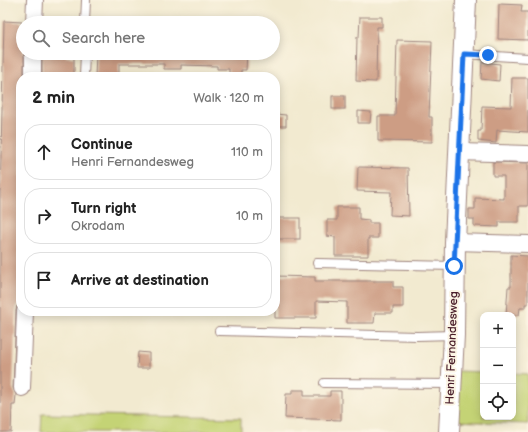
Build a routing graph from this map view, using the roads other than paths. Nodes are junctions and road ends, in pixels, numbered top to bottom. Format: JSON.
{"nodes":[{"id":1,"x":35,"y":0,"type":"edge"},
{"id":2,"x":86,"y":0,"type":"edge"},
{"id":3,"x":466,"y":0,"type":"edge"},
{"id":4,"x":34,"y":16,"type":"edge"},
{"id":5,"x":85,"y":16,"type":"edge"},
{"id":6,"x":464,"y":54,"type":"junction"},
{"id":7,"x":528,"y":58,"type":"edge"},
{"id":8,"x":33,"y":60,"type":"edge"},
{"id":9,"x":85,"y":60,"type":"edge"},
{"id":10,"x":32,"y":72,"type":"edge"},
{"id":11,"x":84,"y":72,"type":"edge"},
{"id":12,"x":459,"y":152,"type":"junction"},
{"id":13,"x":528,"y":154,"type":"edge"},
{"id":14,"x":455,"y":242,"type":"junction"},
{"id":15,"x":528,"y":244,"type":"edge"},
{"id":16,"x":317,"y":262,"type":"dead end"},
{"id":17,"x":454,"y":266,"type":"junction"},
{"id":18,"x":25,"y":316,"type":"edge"},
{"id":19,"x":219,"y":330,"type":"dead end"},
{"id":20,"x":454,"y":335,"type":"junction"},
{"id":21,"x":324,"y":383,"type":"dead end"},
{"id":22,"x":451,"y":384,"type":"junction"},
{"id":23,"x":22,"y":388,"type":"dead end"},
{"id":24,"x":449,"y":432,"type":"edge"}],
"edges":[{"from":1,"to":4,"type":"street"},
{"from":2,"to":5,"type":"lane"},
{"from":3,"to":6,"type":"street","name":"Henri Fernandesweg"},
{"from":6,"to":7,"type":"lane"},
{"from":6,"to":12,"type":"street","name":"Henri Fernandesweg"},
{"from":8,"to":10,"type":"street"},
{"from":9,"to":11,"type":"lane"},
{"from":12,"to":13,"type":"street"},
{"from":12,"to":14,"type":"street","name":"Henri Fernandesweg"},
{"from":14,"to":15,"type":"street"},
{"from":14,"to":17,"type":"street","name":"Henri Fernandesweg"},
{"from":16,"to":17,"type":"lane"},
{"from":17,"to":20,"type":"street","name":"Henri Fernandesweg"},
{"from":18,"to":23,"type":"street"},
{"from":19,"to":20,"type":"lane"},
{"from":20,"to":22,"type":"street","name":"Henri Fernandesweg"},
{"from":21,"to":22,"type":"lane"},
{"from":22,"to":24,"type":"street","name":"Henri Fernandesweg"}]}
